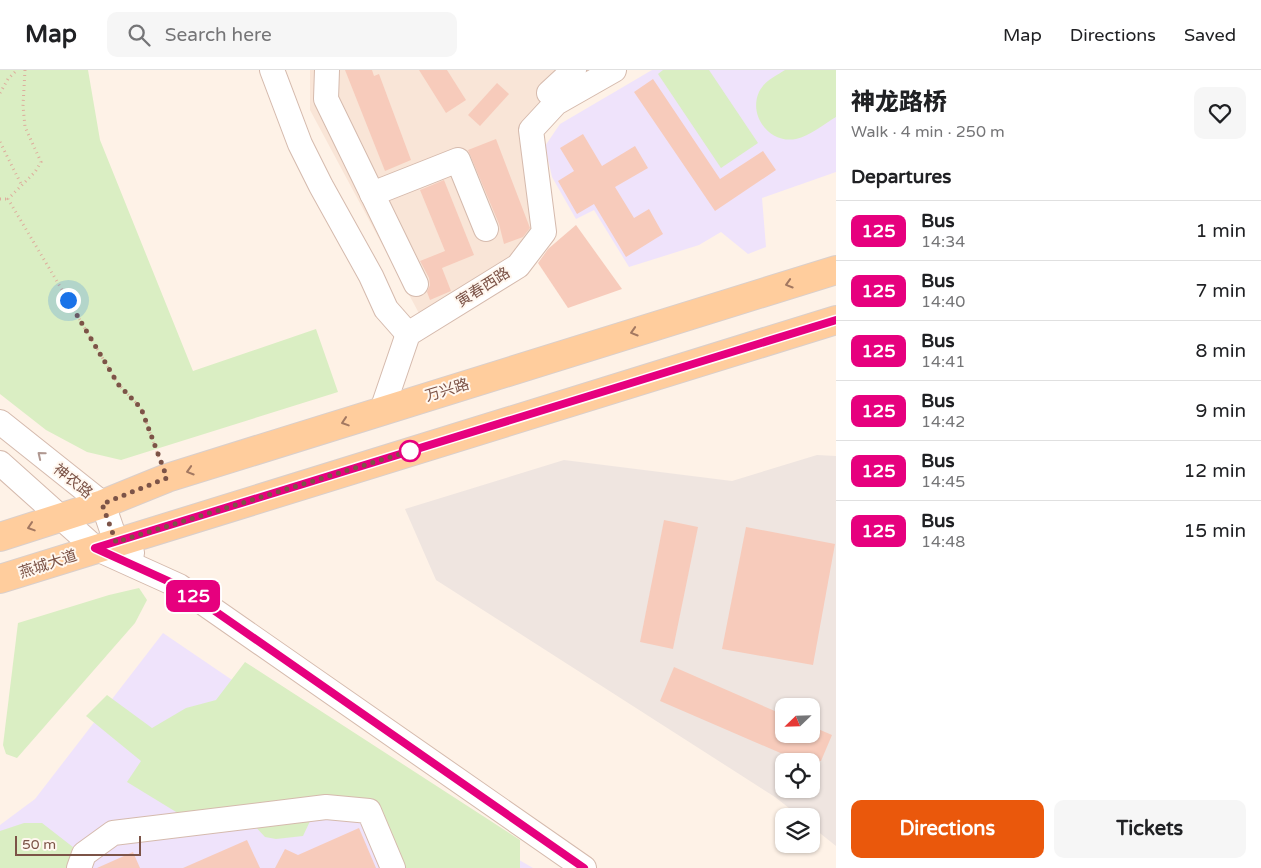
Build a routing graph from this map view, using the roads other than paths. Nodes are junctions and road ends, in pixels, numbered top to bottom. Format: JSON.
{"nodes":[{"id":1,"x":272,"y":70,"type":"edge"},
{"id":2,"x":327,"y":70,"type":"edge"},
{"id":3,"x":574,"y":70,"type":"edge"},
{"id":4,"x":614,"y":70,"type":"edge"},
{"id":5,"x":549,"y":93,"type":"dead end"},
{"id":6,"x":372,"y":194,"type":"junction"},
{"id":7,"x":486,"y":229,"type":"dead end"},
{"id":8,"x":836,"y":270,"type":"edge"},
{"id":9,"x":416,"y":284,"type":"dead end"},
{"id":10,"x":836,"y":320,"type":"edge"},
{"id":11,"x":408,"y":334,"type":"junction"},
{"id":12,"x":382,"y":410,"type":"junction"},
{"id":13,"x":0,"y":422,"type":"edge"},
{"id":14,"x":0,"y":463,"type":"edge"},
{"id":15,"x":102,"y":504,"type":"junction"},
{"id":16,"x":61,"y":517,"type":"junction"},
{"id":17,"x":0,"y":537,"type":"edge"},
{"id":18,"x":106,"y":545,"type":"junction"},
{"id":19,"x":0,"y":580,"type":"edge"},
{"id":20,"x":79,"y":868,"type":"edge"},
{"id":21,"x":393,"y":868,"type":"edge"},
{"id":22,"x":584,"y":868,"type":"edge"}],
"edges":[{"from":1,"to":11,"type":"street"},
{"from":2,"to":6,"type":"street"},
{"from":3,"to":5,"type":"street"},
{"from":4,"to":11,"type":"street","name":"寅春西路"},
{"from":6,"to":7,"type":"street"},
{"from":6,"to":9,"type":"street"},
{"from":8,"to":12,"type":"main road","name":"万兴路","one_way":true},
{"from":10,"to":18,"type":"main road"},
{"from":11,"to":12,"type":"street"},
{"from":12,"to":15,"type":"main road","name":"万兴路","one_way":true},
{"from":15,"to":13,"type":"street","name":"神农路","one_way":true},
{"from":14,"to":16,"type":"street"},
{"from":15,"to":16,"type":"main road","name":"万兴路"},
{"from":15,"to":18,"type":"street","name":"神农路"},
{"from":16,"to":17,"type":"main road","one_way":true},
{"from":16,"to":18,"type":"street"},
{"from":18,"to":19,"type":"main road","name":"燕城大道"},
{"from":18,"to":22,"type":"street"},
{"from":20,"to":21,"type":"street"}]}
